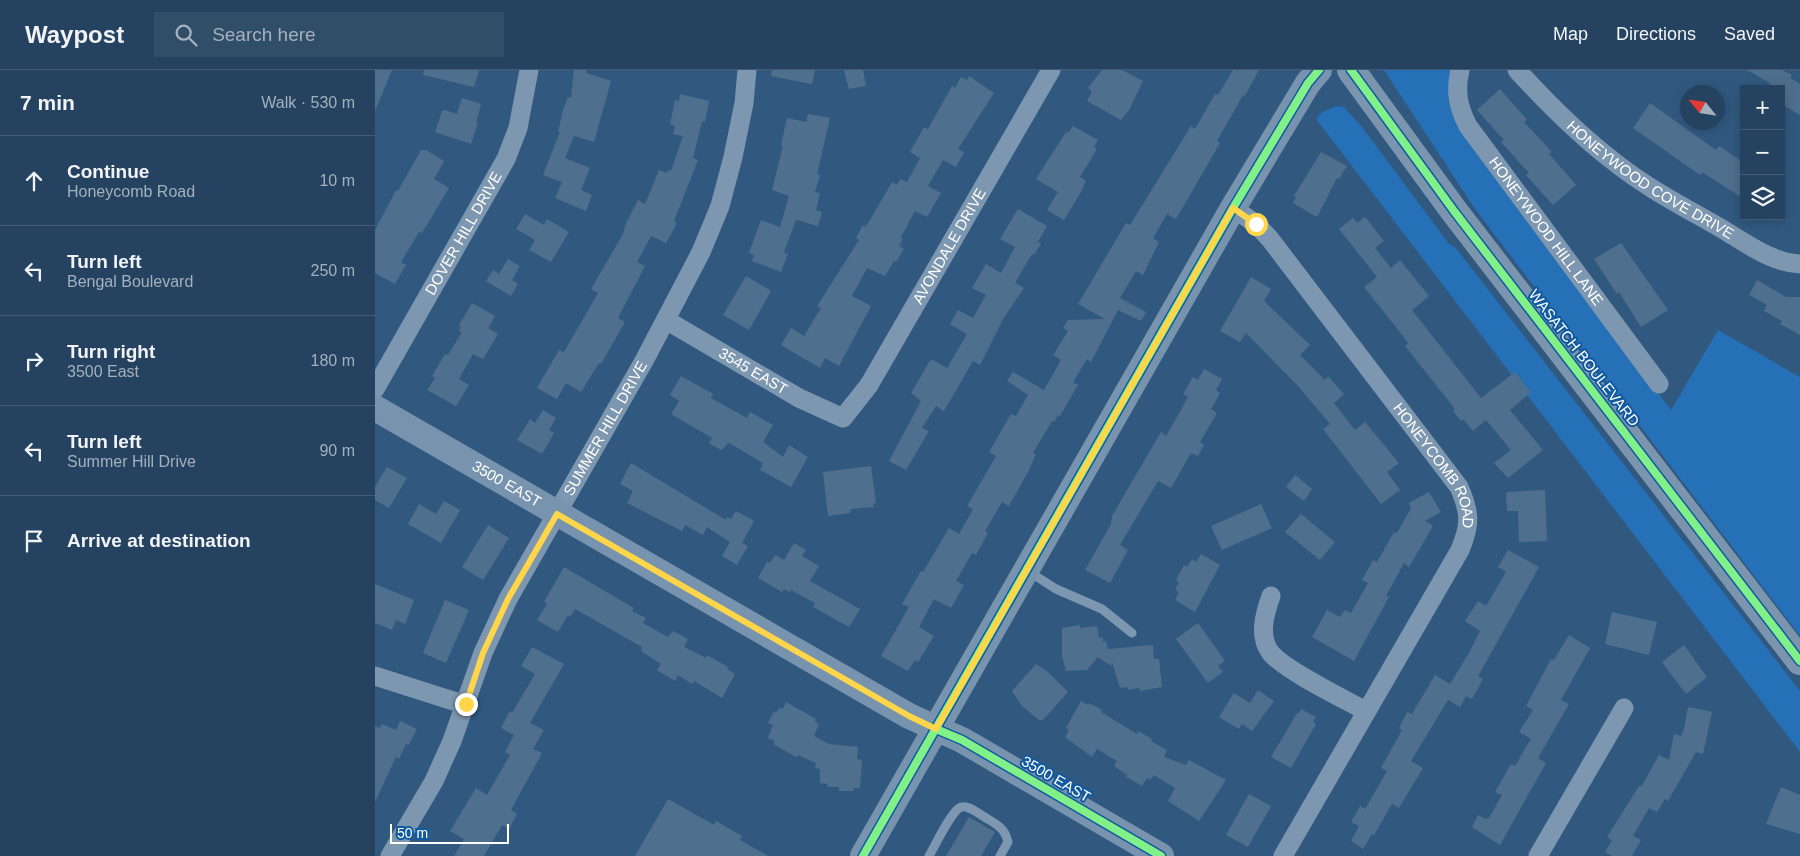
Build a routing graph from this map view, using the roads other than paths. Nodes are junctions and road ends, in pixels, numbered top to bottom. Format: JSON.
{"nodes":[{"id":1,"x":529,"y":70,"type":"edge"},
{"id":2,"x":747,"y":70,"type":"edge"},
{"id":3,"x":1051,"y":70,"type":"edge"},
{"id":4,"x":1319,"y":70,"type":"edge"},
{"id":5,"x":1351,"y":70,"type":"edge"},
{"id":6,"x":1460,"y":70,"type":"edge"},
{"id":7,"x":1517,"y":70,"type":"edge"},
{"id":8,"x":1233,"y":208,"type":"junction"},
{"id":9,"x":1800,"y":264,"type":"edge"},
{"id":10,"x":666,"y":320,"type":"junction"},
{"id":11,"x":1659,"y":384,"type":"dead end"},
{"id":12,"x":375,"y":390,"type":"edge"},
{"id":13,"x":375,"y":408,"type":"edge"},
{"id":14,"x":843,"y":418,"type":"joint"},
{"id":15,"x":557,"y":514,"type":"junction"},
{"id":16,"x":1025,"y":570,"type":"junction"},
{"id":17,"x":1271,"y":596,"type":"dead end"},
{"id":18,"x":1132,"y":633,"type":"dead end"},
{"id":19,"x":1800,"y":661,"type":"edge"},
{"id":20,"x":375,"y":676,"type":"edge"},
{"id":21,"x":466,"y":704,"type":"junction"},
{"id":22,"x":1624,"y":708,"type":"dead end"},
{"id":23,"x":1366,"y":712,"type":"junction"},
{"id":24,"x":936,"y":729,"type":"junction"},
{"id":25,"x":390,"y":856,"type":"edge"},
{"id":26,"x":863,"y":856,"type":"edge"},
{"id":27,"x":929,"y":856,"type":"edge"},
{"id":28,"x":1000,"y":856,"type":"edge"},
{"id":29,"x":1161,"y":856,"type":"edge"},
{"id":30,"x":1283,"y":856,"type":"edge"},
{"id":31,"x":1538,"y":856,"type":"edge"}],
"edges":[{"from":1,"to":12,"type":"street","name":"DOVER HILL DRIVE"},
{"from":2,"to":10,"type":"street","name":"SUMMER HILL DRIVE"},
{"from":3,"to":14,"type":"street","name":"AVONDALE DRIVE"},
{"from":4,"to":8,"type":"main road"},
{"from":5,"to":19,"type":"main road","name":"WASATCH BOULEVARD"},
{"from":6,"to":11,"type":"street","name":"HONEYWOOD HILL LANE"},
{"from":7,"to":9,"type":"street","name":"HONEYWOOD COVE DRIVE"},
{"from":8,"to":16,"type":"main road"},
{"from":8,"to":23,"type":"street","name":"HONEYCOMB ROAD"},
{"from":10,"to":14,"type":"street","name":"3545 EAST"},
{"from":10,"to":15,"type":"street","name":"SUMMER HILL DRIVE"},
{"from":13,"to":15,"type":"main road","name":"3500 EAST"},
{"from":15,"to":21,"type":"street","name":"SUMMER HILL DRIVE"},
{"from":15,"to":24,"type":"main road","name":"3500 EAST"},
{"from":16,"to":18,"type":"lane"},
{"from":16,"to":24,"type":"main road"},
{"from":17,"to":23,"type":"street"},
{"from":20,"to":21,"type":"street"},
{"from":21,"to":25,"type":"street","name":"SUMMER HILL DRIVE"},
{"from":22,"to":31,"type":"street"},
{"from":23,"to":30,"type":"street","name":"HONEYCOMB ROAD"},
{"from":24,"to":26,"type":"main road"},
{"from":24,"to":29,"type":"main road","name":"3500 EAST"},
{"from":27,"to":28,"type":"lane"}]}
